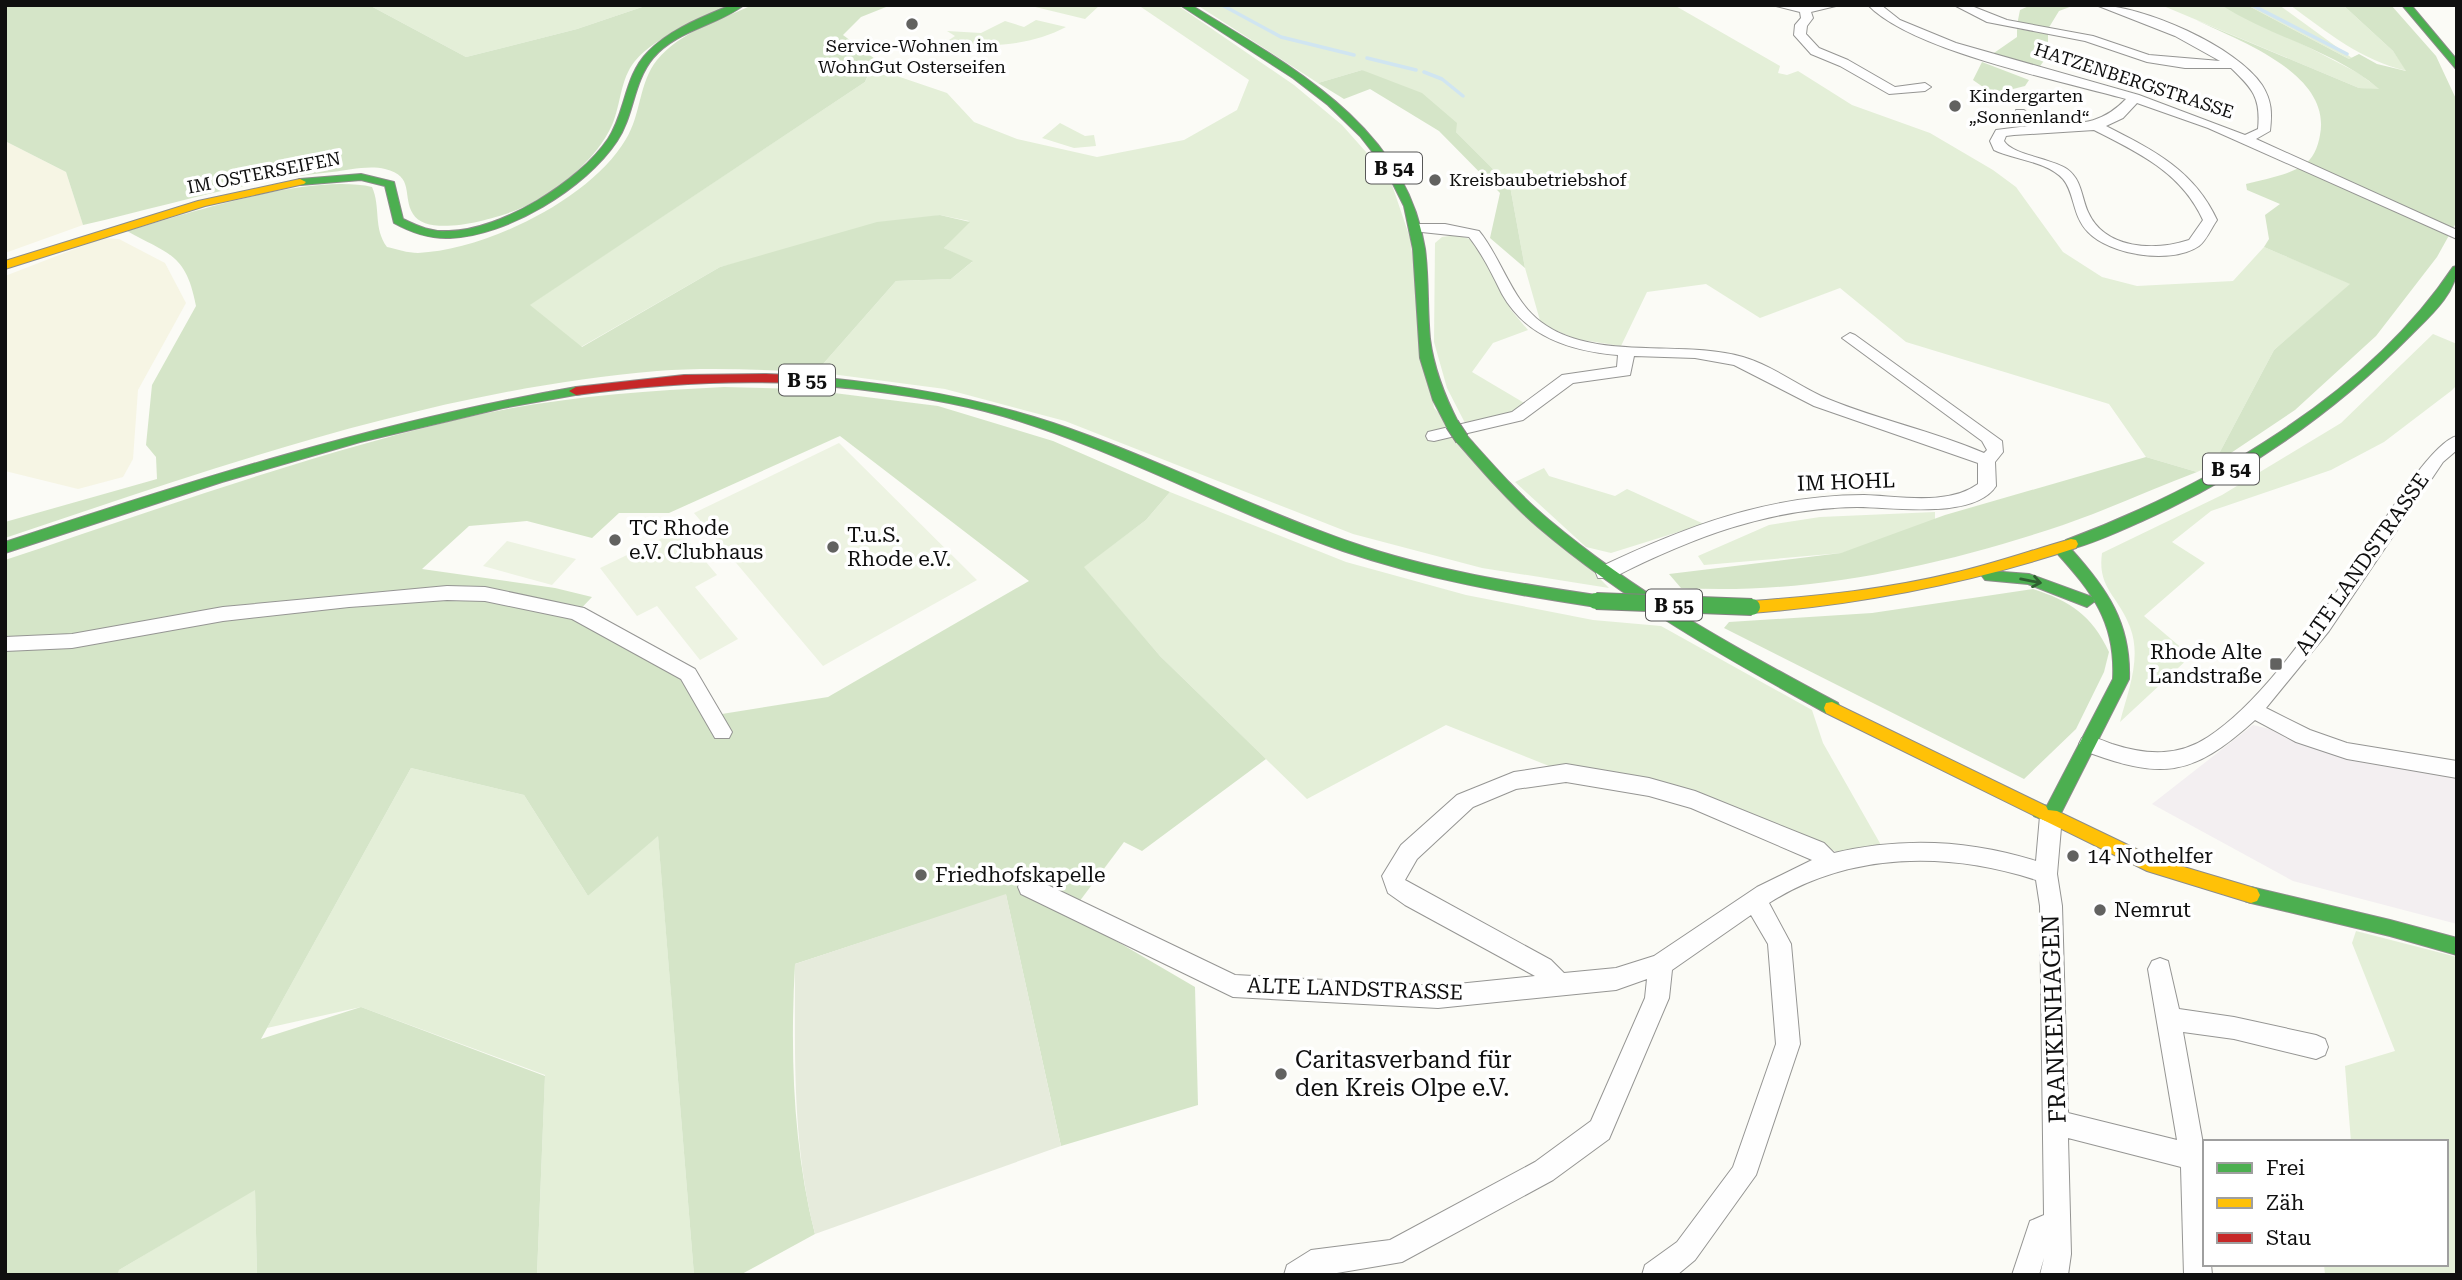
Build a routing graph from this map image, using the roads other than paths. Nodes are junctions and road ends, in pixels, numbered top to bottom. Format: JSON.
{"nodes":[{"id":1,"x":740,"y":5,"type":"edge"},
{"id":2,"x":1184,"y":5,"type":"edge"},
{"id":3,"x":1778,"y":5,"type":"edge"},
{"id":4,"x":1834,"y":5,"type":"edge"},
{"id":5,"x":1874,"y":5,"type":"edge"},
{"id":6,"x":1959,"y":5,"type":"edge"},
{"id":7,"x":2102,"y":5,"type":"edge"},
{"id":8,"x":2406,"y":5,"type":"edge"},
{"id":9,"x":1805,"y":10,"type":"junction"},
{"id":10,"x":2236,"y":64,"type":"junction"},
{"id":11,"x":2457,"y":67,"type":"edge"},
{"id":12,"x":1925,"y":87,"type":"dead end"},
{"id":13,"x":2135,"y":98,"type":"junction"},
{"id":14,"x":2020,"y":113,"type":"dead end"},
{"id":15,"x":2096,"y":126,"type":"junction"},
{"id":16,"x":2041,"y":130,"type":"junction"},
{"id":17,"x":2246,"y":139,"type":"junction"},
{"id":18,"x":2433,"y":224,"type":"joint"},
{"id":19,"x":1417,"y":228,"type":"junction"},
{"id":20,"x":2457,"y":235,"type":"edge"},
{"id":21,"x":5,"y":265,"type":"edge"},
{"id":22,"x":2457,"y":270,"type":"edge"},
{"id":23,"x":1850,"y":338,"type":"dead end"},
{"id":24,"x":1626,"y":353,"type":"junction"},
{"id":25,"x":1467,"y":433,"type":"junction"},
{"id":26,"x":1434,"y":436,"type":"dead end"},
{"id":27,"x":2457,"y":441,"type":"edge"},
{"id":28,"x":1986,"y":460,"type":"junction"},
{"id":29,"x":5,"y":548,"type":"edge"},
{"id":30,"x":2061,"y":548,"type":"junction"},
{"id":31,"x":2041,"y":555,"type":"junction"},
{"id":32,"x":1605,"y":573,"type":"junction"},
{"id":33,"x":1972,"y":575,"type":"junction"},
{"id":34,"x":2087,"y":601,"type":"junction"},
{"id":35,"x":2123,"y":643,"type":"junction"},
{"id":36,"x":5,"y":644,"type":"edge"},
{"id":37,"x":2253,"y":710,"type":"junction"},
{"id":38,"x":722,"y":732,"type":"dead end"},
{"id":39,"x":2089,"y":744,"type":"junction"},
{"id":40,"x":2457,"y":770,"type":"edge"},
{"id":41,"x":2051,"y":816,"type":"junction"},
{"id":42,"x":1830,"y":863,"type":"junction"},
{"id":43,"x":2046,"y":874,"type":"junction"},
{"id":44,"x":1029,"y":887,"type":"dead end"},
{"id":45,"x":1755,"y":902,"type":"junction"},
{"id":46,"x":2457,"y":947,"type":"edge"},
{"id":47,"x":1661,"y":964,"type":"junction"},
{"id":48,"x":2160,"y":969,"type":"dead end"},
{"id":49,"x":1560,"y":985,"type":"junction"},
{"id":50,"x":2168,"y":1019,"type":"junction"},
{"id":51,"x":2316,"y":1047,"type":"dead end"},
{"id":52,"x":2057,"y":1123,"type":"junction"},
{"id":53,"x":2192,"y":1157,"type":"junction"},
{"id":54,"x":2058,"y":1223,"type":"junction"},
{"id":55,"x":1297,"y":1275,"type":"edge"},
{"id":56,"x":1655,"y":1275,"type":"edge"},
{"id":57,"x":2025,"y":1275,"type":"edge"},
{"id":58,"x":2054,"y":1275,"type":"edge"},
{"id":59,"x":2198,"y":1275,"type":"edge"}],
"edges":[{"from":1,"to":21,"type":"main road","name":"IM OSTERSEIFEN"},
{"from":2,"to":19,"type":"main road","number":"B 54"},
{"from":3,"to":9,"type":"street"},
{"from":4,"to":9,"type":"street"},
{"from":5,"to":13,"type":"street","name":"HATZENBERGSTRASSE"},
{"from":6,"to":10,"type":"street"},
{"from":7,"to":10,"type":"street"},
{"from":8,"to":11,"type":"main road"},
{"from":9,"to":12,"type":"street"},
{"from":10,"to":17,"type":"street"},
{"from":13,"to":15,"type":"street"},
{"from":13,"to":17,"type":"street","name":"HATZENBERGSTRASSE"},
{"from":14,"to":16,"type":"street"},
{"from":15,"to":16,"type":"street"},
{"from":15,"to":16,"type":"street"},
{"from":17,"to":18,"type":"street","name":"HATZENBERGSTRASSE"},
{"from":18,"to":20,"type":"street","name":"HATZENBERGSTRASSE"},
{"from":19,"to":24,"type":"street"},
{"from":19,"to":25,"type":"main road","number":"B 54","bridge":true},
{"from":22,"to":30,"type":"main road","number":"B 54"},
{"from":23,"to":28,"type":"street","name":"IM HOHL"},
{"from":24,"to":25,"type":"street"},
{"from":24,"to":28,"type":"street"},
{"from":25,"to":26,"type":"street"},
{"from":25,"to":32,"type":"main road","number":"B 54"},
{"from":27,"to":37,"type":"street","name":"ALTE LANDSTRASSE"},
{"from":28,"to":32,"type":"street","name":"IM HOHL"},
{"from":29,"to":33,"type":"main road","number":"B 55","bridge":true},
{"from":30,"to":31,"type":"main road","number":"B 54"},
{"from":30,"to":35,"type":"main road"},
{"from":31,"to":33,"type":"main road","number":"B 55"},
{"from":31,"to":34,"type":"main road"},
{"from":32,"to":41,"type":"main road","number":"B 54"},
{"from":33,"to":34,"type":"main road","one_way":true},
{"from":34,"to":35,"type":"main road"},
{"from":35,"to":39,"type":"main road"},
{"from":36,"to":38,"type":"street"},
{"from":37,"to":39,"type":"street","name":"ALTE LANDSTRASSE"},
{"from":37,"to":40,"type":"street"},
{"from":39,"to":41,"type":"main road"},
{"from":41,"to":43,"type":"street","name":"FRANKENHAGEN"},
{"from":41,"to":46,"type":"main road"},
{"from":42,"to":43,"type":"street","name":"ALTE LANDSTRASSE"},
{"from":42,"to":45,"type":"street","name":"ALTE LANDSTRASSE"},
{"from":42,"to":49,"type":"street"},
{"from":43,"to":52,"type":"street","name":"FRANKENHAGEN"},
{"from":44,"to":49,"type":"street","name":"ALTE LANDSTRASSE"},
{"from":45,"to":47,"type":"street","name":"ALTE LANDSTRASSE"},
{"from":45,"to":56,"type":"street"},
{"from":47,"to":49,"type":"street","name":"ALTE LANDSTRASSE"},
{"from":47,"to":55,"type":"street"},
{"from":48,"to":50,"type":"street"},
{"from":50,"to":51,"type":"street"},
{"from":50,"to":53,"type":"street"},
{"from":52,"to":53,"type":"street"},
{"from":52,"to":54,"type":"street","name":"FRANKENHAGEN"},
{"from":53,"to":59,"type":"street"},
{"from":54,"to":57,"type":"street"},
{"from":54,"to":58,"type":"street","name":"FRANKENHAGEN"}]}
